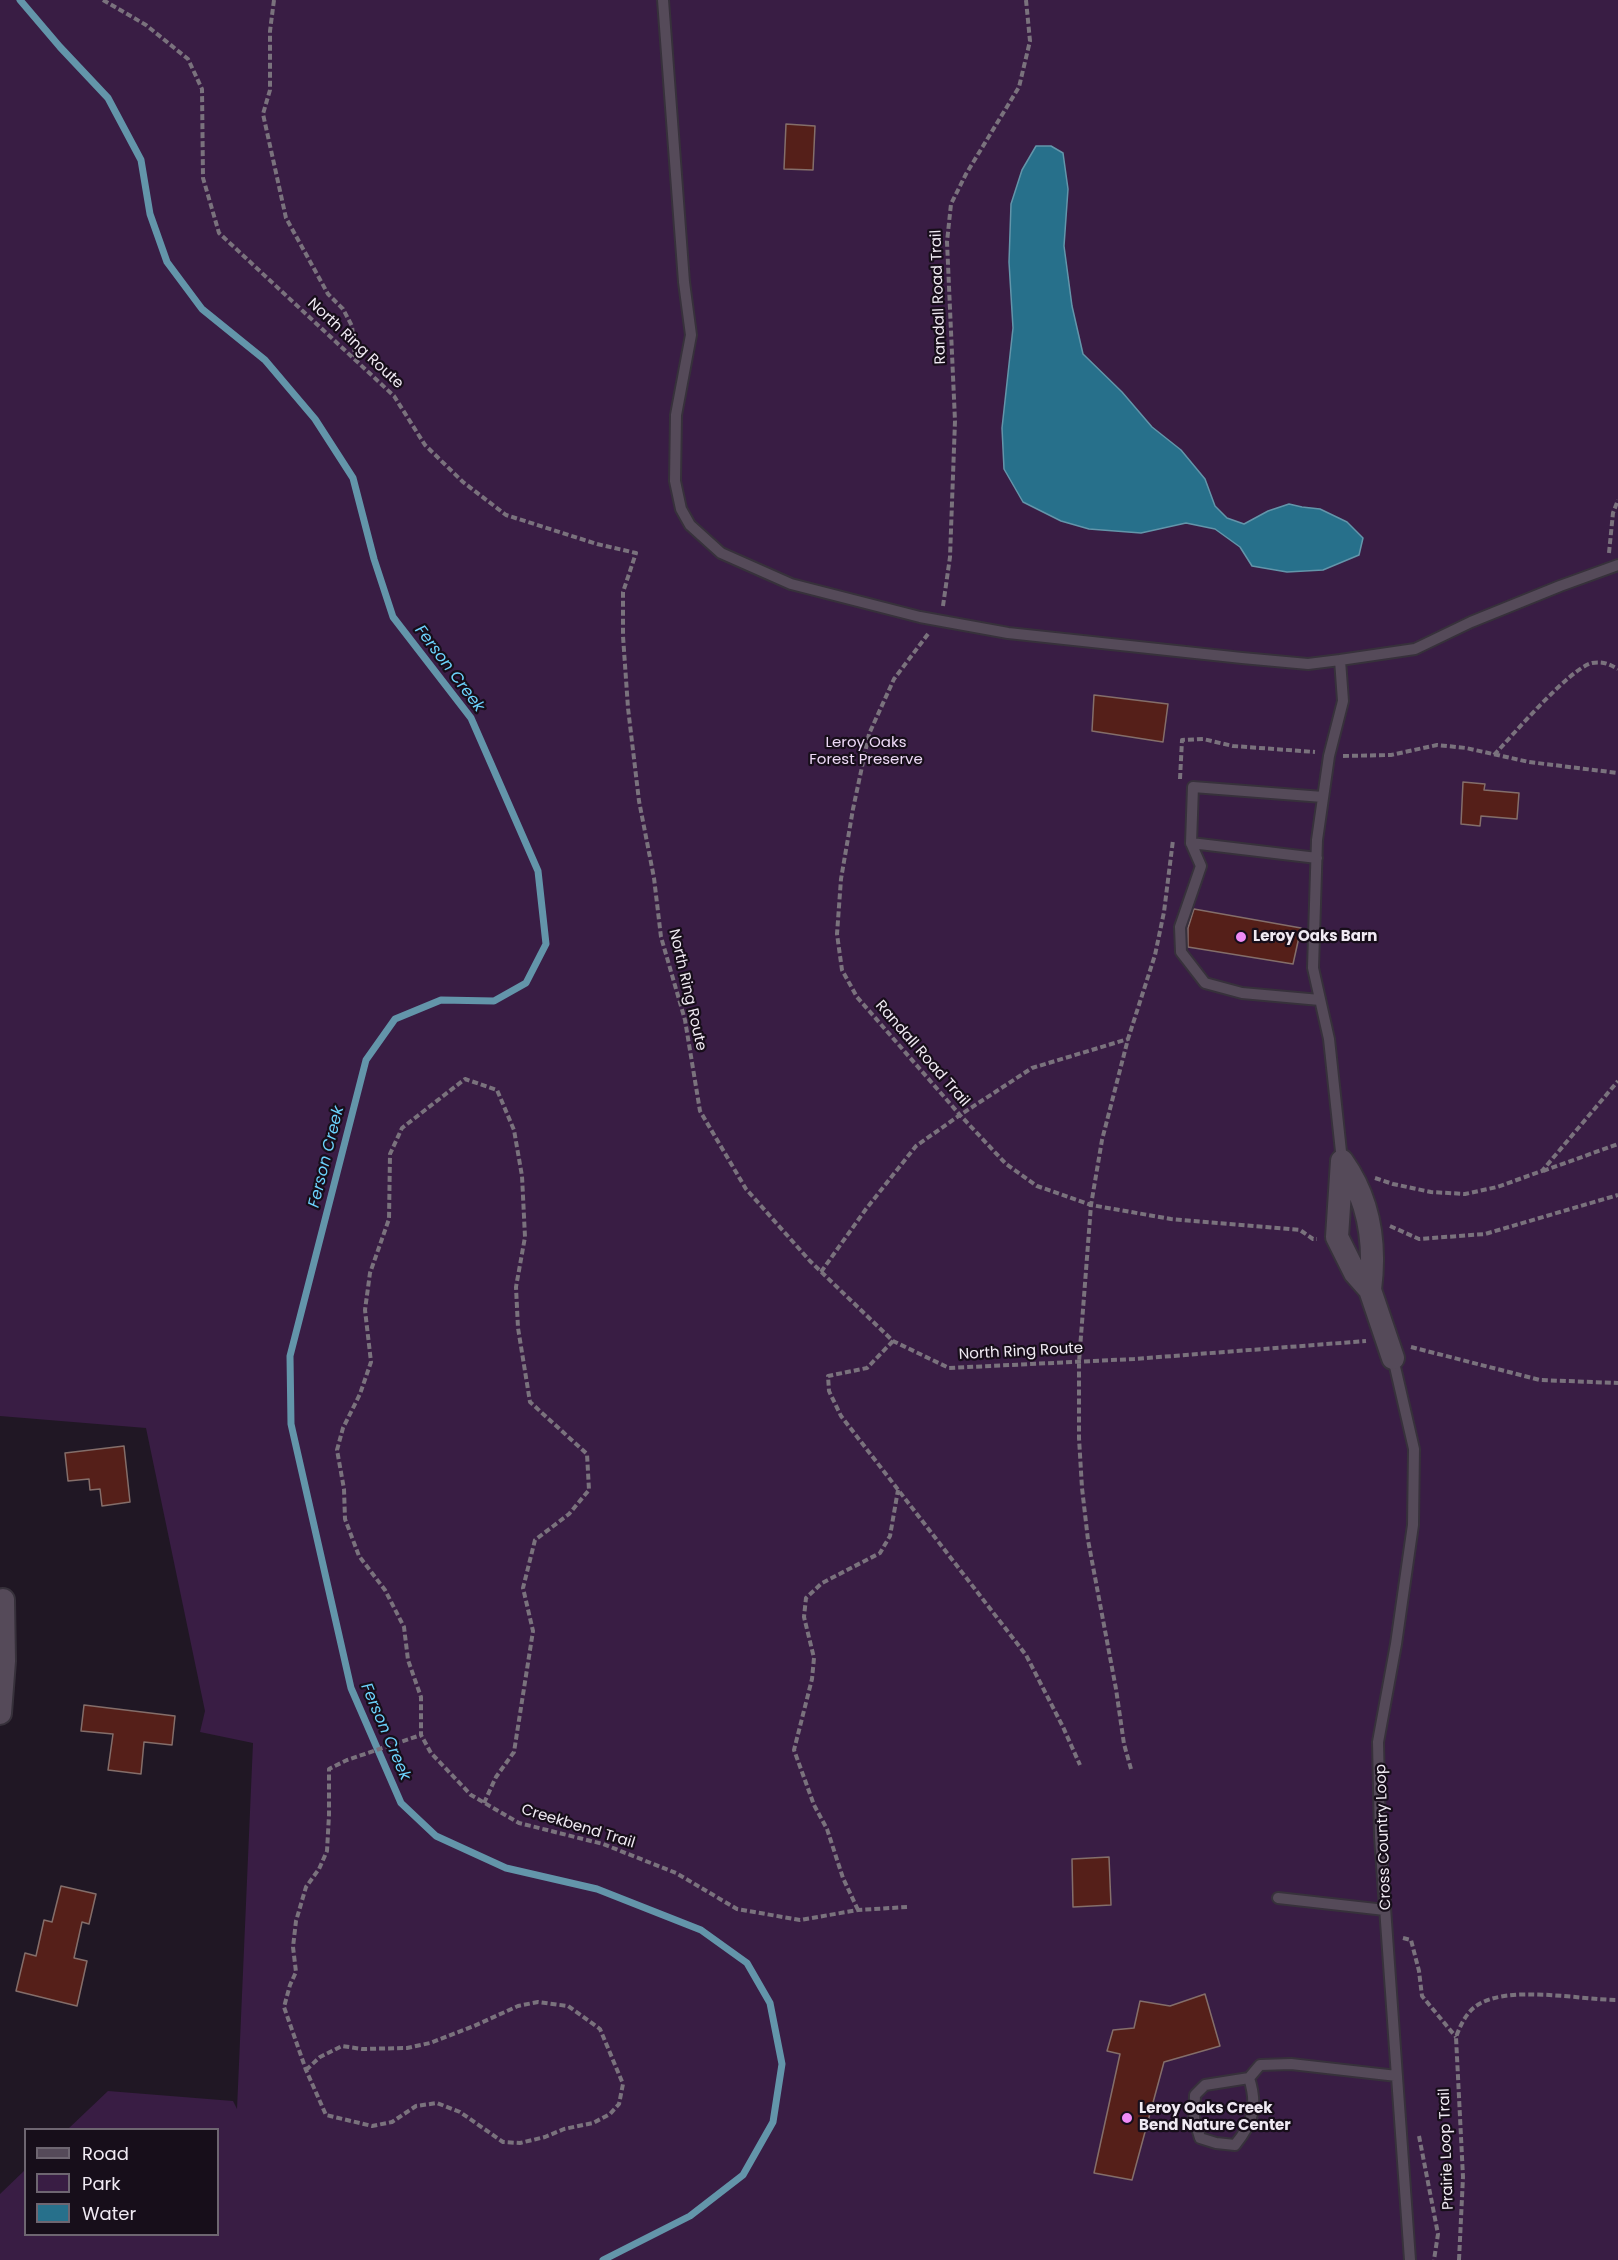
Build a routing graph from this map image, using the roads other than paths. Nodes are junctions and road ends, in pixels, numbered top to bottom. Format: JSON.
{"nodes":[{"id":1,"x":663,"y":0,"type":"edge"},
{"id":2,"x":1613,"y":567,"type":"edge"},
{"id":3,"x":1340,"y":660,"type":"junction"},
{"id":4,"x":1323,"y":797,"type":"junction"},
{"id":5,"x":1191,"y":843,"type":"junction"},
{"id":6,"x":1317,"y":858,"type":"junction"},
{"id":7,"x":1320,"y":1000,"type":"junction"},
{"id":8,"x":1346,"y":1168,"type":"junction"},
{"id":9,"x":1370,"y":1290,"type":"junction"},
{"id":10,"x":1390,"y":1349,"type":"joint"},
{"id":11,"x":3,"y":1600,"type":"dead end"},
{"id":12,"x":0,"y":1713,"type":"edge"},
{"id":13,"x":1278,"y":1898,"type":"dead end"},
{"id":14,"x":1385,"y":1910,"type":"junction"},
{"id":15,"x":1397,"y":2076,"type":"junction"},
{"id":16,"x":1248,"y":2078,"type":"junction"},
{"id":17,"x":1410,"y":2260,"type":"edge"}],
"edges":[{"from":1,"to":3,"type":"lane"},
{"from":2,"to":3,"type":"lane"},
{"from":3,"to":4,"type":"lane"},
{"from":4,"to":5,"type":"lane"},
{"from":4,"to":6,"type":"lane"},
{"from":5,"to":6,"type":"lane"},
{"from":5,"to":7,"type":"lane"},
{"from":6,"to":7,"type":"lane"},
{"from":7,"to":8,"type":"lane"},
{"from":8,"to":9,"type":"street"},
{"from":8,"to":9,"type":"street"},
{"from":9,"to":10,"type":"street"},
{"from":10,"to":14,"type":"lane"},
{"from":11,"to":12,"type":"street"},
{"from":13,"to":14,"type":"lane"},
{"from":14,"to":15,"type":"lane"},
{"from":15,"to":16,"type":"lane"},
{"from":15,"to":17,"type":"lane"},
{"from":16,"to":16,"type":"lane"}]}
